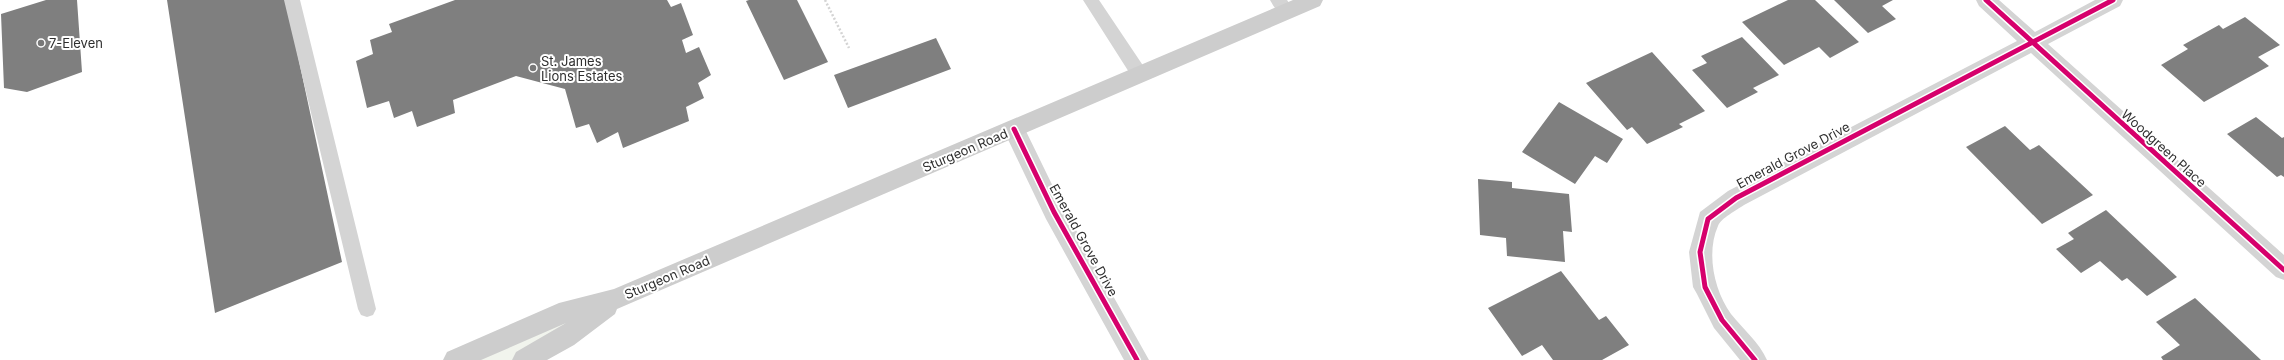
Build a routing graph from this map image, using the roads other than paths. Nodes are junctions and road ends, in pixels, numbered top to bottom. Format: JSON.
{"nodes":[{"id":1,"x":292,"y":0,"type":"edge"},
{"id":2,"x":1091,"y":0,"type":"edge"},
{"id":3,"x":1313,"y":0,"type":"edge"},
{"id":4,"x":1986,"y":0,"type":"edge"},
{"id":5,"x":2113,"y":0,"type":"edge"},
{"id":6,"x":1283,"y":6,"type":"edge"},
{"id":7,"x":2031,"y":41,"type":"junction"},
{"id":8,"x":1140,"y":75,"type":"junction"},
{"id":9,"x":1014,"y":129,"type":"junction"},
{"id":10,"x":2284,"y":270,"type":"edge"},
{"id":11,"x":616,"y":299,"type":"junction"},
{"id":12,"x":367,"y":309,"type":"dead end"},
{"id":13,"x":455,"y":360,"type":"edge"},
{"id":14,"x":524,"y":360,"type":"edge"},
{"id":15,"x":1138,"y":360,"type":"edge"},
{"id":16,"x":1755,"y":360,"type":"edge"}],
"edges":[{"from":1,"to":12,"type":"lane"},
{"from":2,"to":8,"type":"lane"},
{"from":3,"to":6,"type":"main road","name":"Sturgeon Road"},
{"from":4,"to":7,"type":"street","name":"Woodgreen Place"},
{"from":5,"to":7,"type":"street"},
{"from":6,"to":8,"type":"main road","name":"Sturgeon Road"},
{"from":7,"to":10,"type":"street","name":"Woodgreen Place"},
{"from":7,"to":16,"type":"street","name":"Emerald Grove Drive"},
{"from":8,"to":9,"type":"main road","name":"Sturgeon Road"},
{"from":9,"to":11,"type":"main road","name":"Sturgeon Road"},
{"from":9,"to":15,"type":"street","name":"Emerald Grove Drive"},
{"from":11,"to":13,"type":"main road","name":"Sturgeon Road"},
{"from":11,"to":14,"type":"main road","name":"Sturgeon Road"}]}
